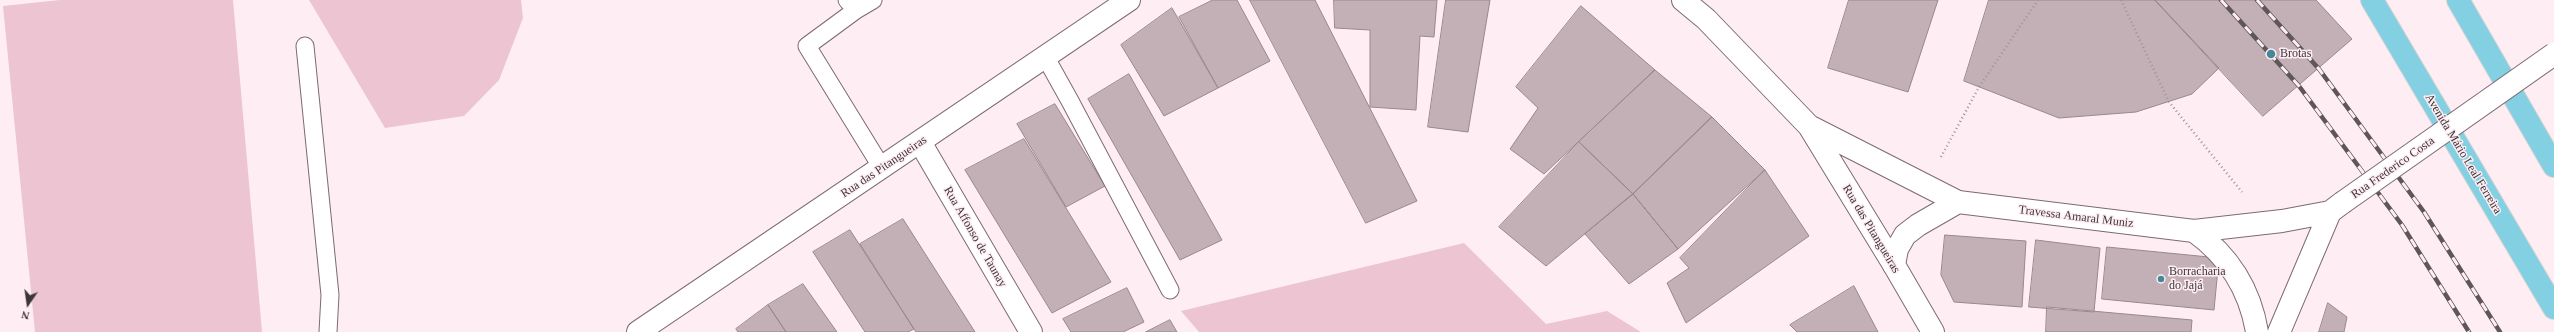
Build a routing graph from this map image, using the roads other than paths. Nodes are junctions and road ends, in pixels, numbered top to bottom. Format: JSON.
{"nodes":[{"id":1,"x":873,"y":0,"type":"edge"},
{"id":2,"x":1129,"y":0,"type":"edge"},
{"id":3,"x":1683,"y":0,"type":"edge"},
{"id":4,"x":2372,"y":0,"type":"edge"},
{"id":5,"x":2458,"y":0,"type":"edge"},
{"id":6,"x":852,"y":5,"type":"edge"},
{"id":7,"x":305,"y":46,"type":"dead end"},
{"id":8,"x":2554,"y":54,"type":"edge"},
{"id":9,"x":1046,"y":58,"type":"junction"},
{"id":10,"x":1809,"y":126,"type":"junction"},
{"id":11,"x":920,"y":142,"type":"junction"},
{"id":12,"x":2554,"y":166,"type":"edge"},
{"id":13,"x":882,"y":168,"type":"junction"},
{"id":14,"x":1958,"y":202,"type":"junction"},
{"id":15,"x":2336,"y":207,"type":"junction"},
{"id":16,"x":2194,"y":231,"type":"junction"},
{"id":17,"x":1894,"y":265,"type":"junction"},
{"id":18,"x":1170,"y":290,"type":"dead end"},
{"id":19,"x":2554,"y":308,"type":"edge"},
{"id":20,"x":328,"y":332,"type":"edge"},
{"id":21,"x":638,"y":332,"type":"edge"},
{"id":22,"x":1031,"y":332,"type":"edge"},
{"id":23,"x":1933,"y":332,"type":"edge"},
{"id":24,"x":2257,"y":332,"type":"edge"},
{"id":25,"x":2279,"y":332,"type":"edge"}],
"edges":[{"from":1,"to":6,"type":"lane"},
{"from":2,"to":9,"type":"street","name":"Rua das Pitangueiras"},
{"from":3,"to":10,"type":"street","name":"Rua das Pitangueiras"},
{"from":4,"to":19,"type":"highway","name":"Avenida Mário Leal Ferreira"},
{"from":5,"to":12,"type":"highway"},
{"from":6,"to":13,"type":"lane"},
{"from":7,"to":20,"type":"lane"},
{"from":8,"to":15,"type":"street","name":"Rua Frederico Costa","bridge":true},
{"from":9,"to":11,"type":"street","name":"Rua das Pitangueiras"},
{"from":9,"to":18,"type":"lane"},
{"from":10,"to":14,"type":"street","name":"Rua das Pitangueiras"},
{"from":10,"to":17,"type":"street","name":"Rua das Pitangueiras"},
{"from":11,"to":13,"type":"street","name":"Rua das Pitangueiras"},
{"from":11,"to":22,"type":"street","name":"Rua Affonso de Taunay"},
{"from":13,"to":21,"type":"street","name":"Rua das Pitangueiras"},
{"from":14,"to":16,"type":"street","name":"Travessa Amaral Muniz"},
{"from":14,"to":17,"type":"street"},
{"from":15,"to":16,"type":"street","name":"Rua Frederico Costa"},
{"from":15,"to":25,"type":"street"},
{"from":16,"to":24,"type":"street"},
{"from":17,"to":23,"type":"street","name":"Rua das Pitangueiras"}]}
